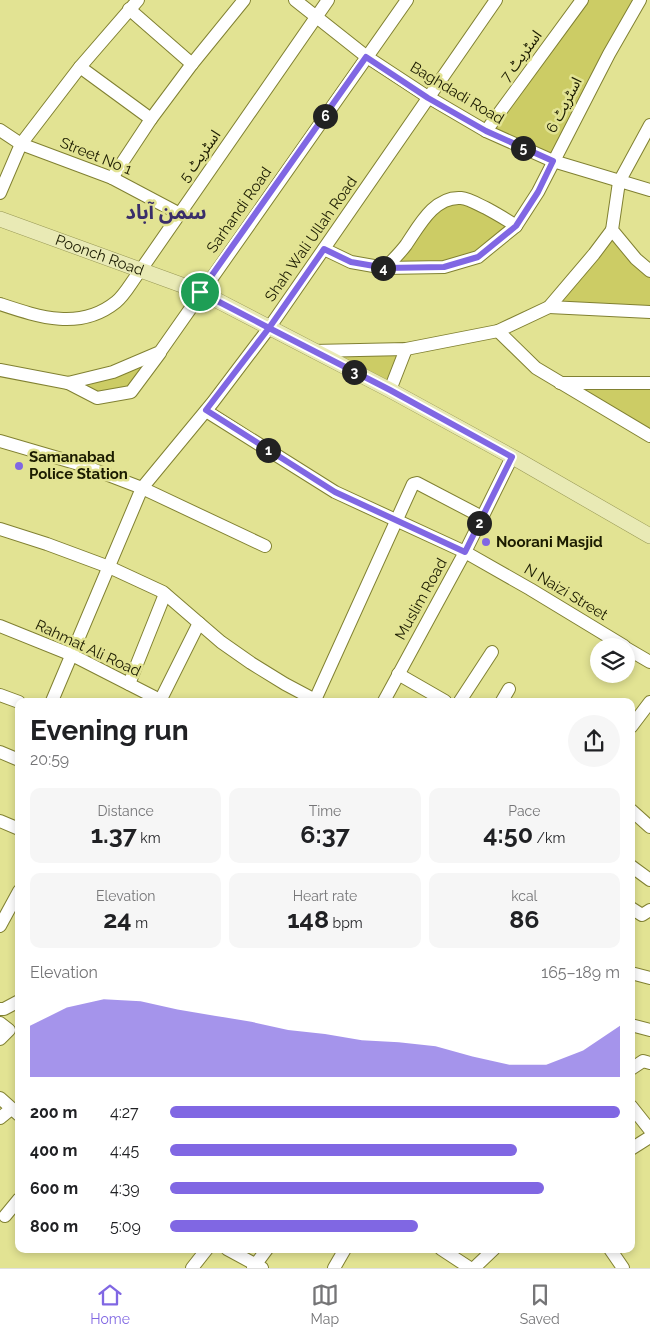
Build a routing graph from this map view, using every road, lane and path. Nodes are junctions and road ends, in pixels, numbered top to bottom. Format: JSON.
{"nodes":[{"id":1,"x":244,"y":0,"type":"edge"},
{"id":2,"x":295,"y":0,"type":"edge"},
{"id":3,"x":328,"y":0,"type":"edge"},
{"id":4,"x":407,"y":0,"type":"edge"},
{"id":5,"x":496,"y":0,"type":"edge"},
{"id":6,"x":582,"y":0,"type":"edge"},
{"id":7,"x":640,"y":0,"type":"edge"},
{"id":8,"x":134,"y":5,"type":"edge"},
{"id":9,"x":316,"y":17,"type":"junction"},
{"id":10,"x":366,"y":57,"type":"junction"},
{"id":11,"x":192,"y":64,"type":"junction"},
{"id":12,"x":80,"y":67,"type":"junction"},
{"id":13,"x":428,"y":98,"type":"junction"},
{"id":14,"x":151,"y":119,"type":"junction"},
{"id":15,"x":650,"y":125,"type":"edge"},
{"id":16,"x":0,"y":130,"type":"edge"},
{"id":17,"x":486,"y":131,"type":"junction"},
{"id":18,"x":21,"y":144,"type":"junction"},
{"id":19,"x":553,"y":161,"type":"junction"},
{"id":20,"x":112,"y":178,"type":"junction"},
{"id":21,"x":619,"y":182,"type":"junction"},
{"id":22,"x":650,"y":190,"type":"edge"},
{"id":23,"x":0,"y":193,"type":"edge"},
{"id":24,"x":180,"y":214,"type":"junction"},
{"id":25,"x":0,"y":219,"type":"edge"},
{"id":26,"x":516,"y":226,"type":"junction"},
{"id":27,"x":612,"y":230,"type":"junction"},
{"id":28,"x":324,"y":249,"type":"junction"},
{"id":29,"x":386,"y":268,"type":"junction"},
{"id":30,"x":140,"y":271,"type":"junction"},
{"id":31,"x":650,"y":271,"type":"edge"},
{"id":32,"x":200,"y":292,"type":"junction"},
{"id":33,"x":0,"y":304,"type":"edge"},
{"id":34,"x":550,"y":307,"type":"junction"},
{"id":35,"x":650,"y":312,"type":"edge"},
{"id":36,"x":269,"y":328,"type":"junction"},
{"id":37,"x":498,"y":331,"type":"junction"},
{"id":38,"x":406,"y":349,"type":"junction"},
{"id":39,"x":311,"y":351,"type":"junction"},
{"id":40,"x":160,"y":352,"type":"junction"},
{"id":41,"x":0,"y":370,"type":"edge"},
{"id":42,"x":560,"y":382,"type":"junction"},
{"id":43,"x":68,"y":383,"type":"junction"},
{"id":44,"x":650,"y":384,"type":"edge"},
{"id":45,"x":390,"y":390,"type":"junction"},
{"id":46,"x":206,"y":410,"type":"junction"},
{"id":47,"x":650,"y":436,"type":"edge"},
{"id":48,"x":0,"y":441,"type":"edge"},
{"id":49,"x":512,"y":457,"type":"junction"},
{"id":50,"x":142,"y":488,"type":"junction"},
{"id":51,"x":482,"y":517,"type":"junction"},
{"id":52,"x":398,"y":520,"type":"junction"},
{"id":53,"x":0,"y":529,"type":"edge"},
{"id":54,"x":650,"y":536,"type":"edge"},
{"id":55,"x":265,"y":546,"type":"dead end"},
{"id":56,"x":465,"y":552,"type":"junction"},
{"id":57,"x":109,"y":567,"type":"junction"},
{"id":58,"x":165,"y":594,"type":"junction"},
{"id":59,"x":199,"y":623,"type":"junction"},
{"id":60,"x":0,"y":626,"type":"edge"},
{"id":61,"x":610,"y":638,"type":"edge"},
{"id":62,"x":492,"y":652,"type":"dead end"},
{"id":63,"x":635,"y":653,"type":"edge"},
{"id":64,"x":72,"y":655,"type":"junction"},
{"id":65,"x":650,"y":662,"type":"edge"},
{"id":66,"x":398,"y":674,"type":"junction"},
{"id":67,"x":129,"y":684,"type":"junction"},
{"id":68,"x":510,"y":689,"type":"dead end"},
{"id":69,"x":0,"y":695,"type":"edge"},
{"id":70,"x":53,"y":698,"type":"edge"},
{"id":71,"x":155,"y":698,"type":"edge"},
{"id":72,"x":162,"y":698,"type":"edge"},
{"id":73,"x":311,"y":698,"type":"edge"},
{"id":74,"x":317,"y":698,"type":"edge"},
{"id":75,"x":386,"y":698,"type":"edge"},
{"id":76,"x":440,"y":698,"type":"edge"},
{"id":77,"x":462,"y":698,"type":"edge"},
{"id":78,"x":504,"y":698,"type":"edge"},
{"id":79,"x":15,"y":701,"type":"edge"},
{"id":80,"x":650,"y":702,"type":"edge"},
{"id":81,"x":635,"y":722,"type":"edge"},
{"id":82,"x":0,"y":752,"type":"edge"},
{"id":83,"x":15,"y":758,"type":"edge"},
{"id":84,"x":635,"y":814,"type":"edge"},
{"id":85,"x":0,"y":821,"type":"edge"},
{"id":86,"x":15,"y":827,"type":"edge"},
{"id":87,"x":650,"y":827,"type":"edge"},
{"id":88,"x":635,"y":869,"type":"edge"},
{"id":89,"x":650,"y":880,"type":"edge"},
{"id":90,"x":15,"y":898,"type":"edge"},
{"id":91,"x":650,"y":910,"type":"edge"},
{"id":92,"x":635,"y":911,"type":"edge"},
{"id":93,"x":0,"y":926,"type":"edge"},
{"id":94,"x":635,"y":974,"type":"edge"},
{"id":95,"x":650,"y":978,"type":"edge"},
{"id":96,"x":15,"y":1003,"type":"edge"},
{"id":97,"x":0,"y":1009,"type":"edge"},
{"id":98,"x":635,"y":1026,"type":"edge"},
{"id":99,"x":650,"y":1030,"type":"edge"},
{"id":100,"x":650,"y":1063,"type":"edge"},
{"id":101,"x":635,"y":1066,"type":"edge"},
{"id":102,"x":0,"y":1098,"type":"edge"},
{"id":103,"x":15,"y":1111,"type":"edge"},
{"id":104,"x":635,"y":1111,"type":"edge"},
{"id":105,"x":15,"y":1112,"type":"edge"},
{"id":106,"x":0,"y":1118,"type":"edge"},
{"id":107,"x":650,"y":1130,"type":"edge"},
{"id":108,"x":650,"y":1137,"type":"edge"},
{"id":109,"x":635,"y":1146,"type":"edge"},
{"id":110,"x":15,"y":1204,"type":"edge"},
{"id":111,"x":4,"y":1216,"type":"dead end"},
{"id":112,"x":204,"y":1253,"type":"edge"},
{"id":113,"x":234,"y":1253,"type":"edge"},
{"id":114,"x":265,"y":1253,"type":"edge"},
{"id":115,"x":343,"y":1253,"type":"edge"},
{"id":116,"x":447,"y":1253,"type":"edge"},
{"id":117,"x":490,"y":1253,"type":"edge"},
{"id":118,"x":613,"y":1253,"type":"edge"},
{"id":119,"x":257,"y":1267,"type":"edge"},
{"id":120,"x":192,"y":1268,"type":"edge"},
{"id":121,"x":334,"y":1268,"type":"edge"},
{"id":122,"x":470,"y":1268,"type":"edge"},
{"id":123,"x":474,"y":1268,"type":"edge"},
{"id":124,"x":623,"y":1268,"type":"edge"}],
"edges":[{"from":1,"to":11,"type":"street"},
{"from":2,"to":9,"type":"street","name":"Baghdadi Road"},
{"from":3,"to":9,"type":"street","name":"اسٹریٹ 5"},
{"from":4,"to":10,"type":"street","name":"Sarhandi Road"},
{"from":5,"to":13,"type":"street","name":"Shah Wali Ullah Road"},
{"from":6,"to":17,"type":"street","name":"اسٹریٹ 7"},
{"from":7,"to":19,"type":"street","name":"اسٹریٹ 6"},
{"from":8,"to":11,"type":"street"},
{"from":8,"to":12,"type":"street"},
{"from":9,"to":10,"type":"street","name":"Baghdadi Road"},
{"from":9,"to":24,"type":"street","name":"اسٹریٹ 5"},
{"from":10,"to":13,"type":"street","name":"Baghdadi Road"},
{"from":10,"to":32,"type":"street","name":"Sarhandi Road"},
{"from":11,"to":14,"type":"street"},
{"from":12,"to":14,"type":"street"},
{"from":12,"to":18,"type":"street"},
{"from":13,"to":17,"type":"street","name":"Baghdadi Road"},
{"from":13,"to":28,"type":"street","name":"Shah Wali Ullah Road"},
{"from":14,"to":20,"type":"street"},
{"from":15,"to":21,"type":"street"},
{"from":16,"to":18,"type":"street","name":"Street No 1"},
{"from":17,"to":19,"type":"street","name":"Baghdadi Road"},
{"from":18,"to":20,"type":"street","name":"Street No 1"},
{"from":18,"to":23,"type":"street"},
{"from":19,"to":21,"type":"street","name":"Baghdadi Road"},
{"from":19,"to":26,"type":"street","name":"اسٹریٹ 6"},
{"from":20,"to":24,"type":"street","name":"Street No 1"},
{"from":21,"to":22,"type":"street","name":"Baghdadi Road"},
{"from":21,"to":27,"type":"street"},
{"from":24,"to":30,"type":"street","name":"اسٹریٹ 5"},
{"from":25,"to":30,"type":"main road","name":"Poonch Road"},
{"from":26,"to":29,"type":"street","name":"اسٹریٹ 6"},
{"from":26,"to":29,"type":"street"},
{"from":27,"to":31,"type":"street"},
{"from":27,"to":34,"type":"street"},
{"from":28,"to":29,"type":"street","name":"اسٹریٹ 6"},
{"from":28,"to":36,"type":"street","name":"Shah Wali Ullah Road"},
{"from":30,"to":32,"type":"main road","name":"Poonch Road"},
{"from":30,"to":33,"type":"street","name":"اسٹریٹ 5"},
{"from":32,"to":36,"type":"main road","name":"Poonch Road"},
{"from":32,"to":40,"type":"street","name":"Sarhandi Road"},
{"from":34,"to":35,"type":"street"},
{"from":34,"to":37,"type":"street"},
{"from":36,"to":39,"type":"main road","name":"Poonch Road"},
{"from":36,"to":46,"type":"street","name":"Shah Wali Ullah Road"},
{"from":37,"to":38,"type":"street"},
{"from":37,"to":42,"type":"street"},
{"from":38,"to":39,"type":"street"},
{"from":38,"to":45,"type":"street"},
{"from":39,"to":45,"type":"main road","name":"Poonch Road"},
{"from":40,"to":43,"type":"street"},
{"from":40,"to":43,"type":"street","name":"Sarhandi Road"},
{"from":41,"to":43,"type":"street"},
{"from":42,"to":44,"type":"street"},
{"from":42,"to":47,"type":"street"},
{"from":45,"to":49,"type":"main road","name":"Poonch Road"},
{"from":46,"to":50,"type":"street","name":"Shah Wali Ullah Road"},
{"from":46,"to":52,"type":"street","name":"N Naizi Street"},
{"from":48,"to":50,"type":"street"},
{"from":49,"to":51,"type":"street","name":"Muslim Road"},
{"from":49,"to":54,"type":"main road","name":"Poonch Road"},
{"from":50,"to":55,"type":"street"},
{"from":50,"to":57,"type":"street","name":"Shah Wali Ullah Road"},
{"from":51,"to":52,"type":"street"},
{"from":51,"to":56,"type":"street","name":"Muslim Road"},
{"from":52,"to":56,"type":"street","name":"N Naizi Street"},
{"from":52,"to":74,"type":"street"},
{"from":53,"to":57,"type":"street"},
{"from":56,"to":61,"type":"street","name":"N Naizi Street"},
{"from":56,"to":66,"type":"street","name":"Muslim Road"},
{"from":57,"to":58,"type":"street"},
{"from":57,"to":64,"type":"street","name":"Shah Wali Ullah Road"},
{"from":58,"to":59,"type":"street"},
{"from":58,"to":67,"type":"street"},
{"from":59,"to":72,"type":"street"},
{"from":59,"to":73,"type":"street"},
{"from":60,"to":64,"type":"street","name":"Rahmat Ali Road"},
{"from":62,"to":77,"type":"street"},
{"from":63,"to":65,"type":"street","name":"N Naizi Street"},
{"from":64,"to":67,"type":"street","name":"Rahmat Ali Road"},
{"from":64,"to":70,"type":"street","name":"Shah Wali Ullah Road"},
{"from":66,"to":75,"type":"street","name":"Muslim Road"},
{"from":66,"to":76,"type":"street"},
{"from":67,"to":71,"type":"street","name":"Rahmat Ali Road"},
{"from":68,"to":78,"type":"street"},
{"from":69,"to":79,"type":"street"},
{"from":80,"to":81,"type":"street"},
{"from":82,"to":83,"type":"street"},
{"from":84,"to":87,"type":"street"},
{"from":85,"to":86,"type":"street"},
{"from":88,"to":89,"type":"street"},
{"from":90,"to":93,"type":"street"},
{"from":91,"to":92,"type":"street"},
{"from":94,"to":95,"type":"street"},
{"from":96,"to":97,"type":"street"},
{"from":98,"to":99,"type":"street"},
{"from":100,"to":101,"type":"street"},
{"from":102,"to":103,"type":"street"},
{"from":104,"to":107,"type":"street"},
{"from":105,"to":106,"type":"street"},
{"from":108,"to":109,"type":"street"},
{"from":110,"to":111,"type":"street"},
{"from":112,"to":120,"type":"street"},
{"from":113,"to":119,"type":"street"},
{"from":114,"to":119,"type":"street"},
{"from":115,"to":121,"type":"street"},
{"from":116,"to":122,"type":"street"},
{"from":117,"to":123,"type":"street"},
{"from":118,"to":124,"type":"street"}]}
